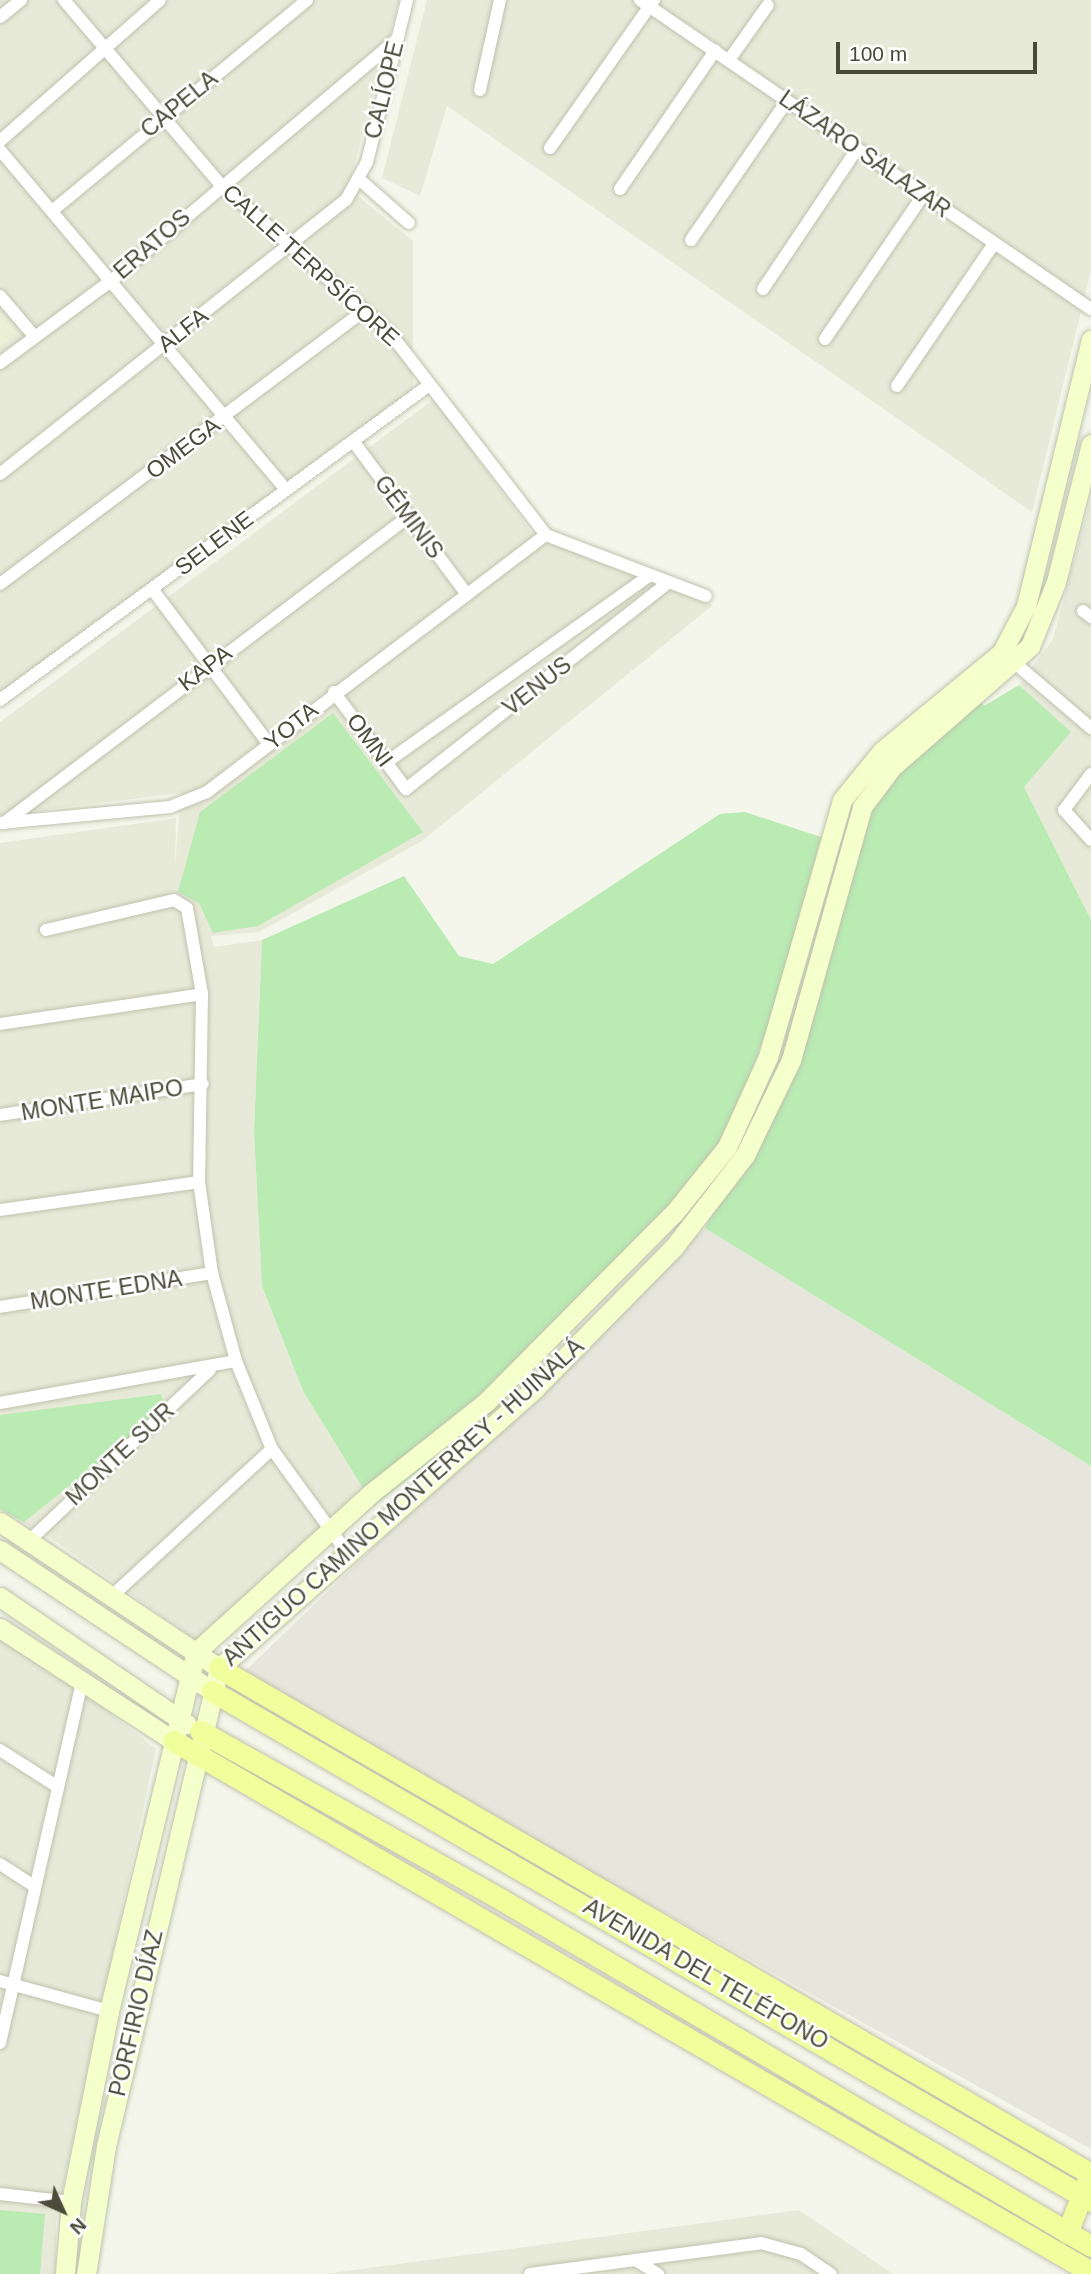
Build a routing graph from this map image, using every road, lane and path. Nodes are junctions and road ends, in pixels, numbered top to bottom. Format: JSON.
{"nodes":[{"id":1,"x":20,"y":0,"type":"edge"},
{"id":2,"x":64,"y":0,"type":"edge"},
{"id":3,"x":160,"y":0,"type":"edge"},
{"id":4,"x":307,"y":0,"type":"edge"},
{"id":5,"x":407,"y":0,"type":"edge"},
{"id":6,"x":499,"y":0,"type":"edge"},
{"id":7,"x":648,"y":2,"type":"edge"},
{"id":8,"x":768,"y":5,"type":"dead end"},
{"id":9,"x":0,"y":17,"type":"edge"},
{"id":10,"x":397,"y":39,"type":"junction"},
{"id":11,"x":104,"y":47,"type":"junction"},
{"id":12,"x":715,"y":51,"type":"junction"},
{"id":13,"x":729,"y":60,"type":"junction"},
{"id":14,"x":480,"y":90,"type":"dead end"},
{"id":15,"x":787,"y":100,"type":"junction"},
{"id":16,"x":164,"y":116,"type":"junction"},
{"id":17,"x":0,"y":141,"type":"edge"},
{"id":18,"x":550,"y":148,"type":"dead end"},
{"id":19,"x":857,"y":149,"type":"junction"},
{"id":20,"x":0,"y":150,"type":"edge"},
{"id":21,"x":360,"y":180,"type":"junction"},
{"id":22,"x":221,"y":184,"type":"junction"},
{"id":23,"x":620,"y":189,"type":"dead end"},
{"id":24,"x":924,"y":194,"type":"junction"},
{"id":25,"x":52,"y":211,"type":"junction"},
{"id":26,"x":409,"y":223,"type":"dead end"},
{"id":27,"x":691,"y":240,"type":"dead end"},
{"id":28,"x":994,"y":244,"type":"junction"},
{"id":29,"x":287,"y":249,"type":"junction"},
{"id":30,"x":111,"y":281,"type":"junction"},
{"id":31,"x":763,"y":289,"type":"dead end"},
{"id":32,"x":0,"y":296,"type":"edge"},
{"id":33,"x":1091,"y":309,"type":"edge"},
{"id":34,"x":364,"y":311,"type":"junction"},
{"id":35,"x":35,"y":337,"type":"junction"},
{"id":36,"x":825,"y":338,"type":"dead end"},
{"id":37,"x":162,"y":347,"type":"junction"},
{"id":38,"x":1090,"y":352,"type":"edge"},
{"id":39,"x":0,"y":363,"type":"edge"},
{"id":40,"x":428,"y":386,"type":"junction"},
{"id":41,"x":897,"y":386,"type":"dead end"},
{"id":42,"x":223,"y":419,"type":"junction"},
{"id":43,"x":353,"y":441,"type":"junction"},
{"id":44,"x":1091,"y":444,"type":"edge"},
{"id":45,"x":0,"y":474,"type":"edge"},
{"id":46,"x":285,"y":489,"type":"junction"},
{"id":47,"x":408,"y":517,"type":"junction"},
{"id":48,"x":546,"y":536,"type":"junction"},
{"id":49,"x":1035,"y":575,"type":"junction"},
{"id":50,"x":649,"y":576,"type":"junction"},
{"id":51,"x":1056,"y":582,"type":"junction"},
{"id":52,"x":668,"y":583,"type":"junction"},
{"id":53,"x":0,"y":584,"type":"edge"},
{"id":54,"x":152,"y":589,"type":"junction"},
{"id":55,"x":466,"y":593,"type":"junction"},
{"id":56,"x":706,"y":596,"type":"dead end"},
{"id":57,"x":1009,"y":657,"type":"junction"},
{"id":58,"x":207,"y":666,"type":"junction"},
{"id":59,"x":334,"y":692,"type":"junction"},
{"id":60,"x":0,"y":700,"type":"edge"},
{"id":61,"x":1091,"y":728,"type":"edge"},
{"id":62,"x":268,"y":744,"type":"junction"},
{"id":63,"x":387,"y":762,"type":"junction"},
{"id":64,"x":1091,"y":774,"type":"edge"},
{"id":65,"x":406,"y":789,"type":"joint"},
{"id":66,"x":2,"y":823,"type":"edge"},
{"id":67,"x":1091,"y":840,"type":"edge"},
{"id":68,"x":46,"y":930,"type":"dead end"},
{"id":69,"x":202,"y":994,"type":"junction"},
{"id":70,"x":0,"y":1024,"type":"edge"},
{"id":71,"x":203,"y":1084,"type":"junction"},
{"id":72,"x":0,"y":1115,"type":"edge"},
{"id":73,"x":199,"y":1182,"type":"junction"},
{"id":74,"x":0,"y":1210,"type":"edge"},
{"id":75,"x":212,"y":1273,"type":"junction"},
{"id":76,"x":0,"y":1307,"type":"edge"},
{"id":77,"x":236,"y":1361,"type":"junction"},
{"id":78,"x":210,"y":1370,"type":"junction"},
{"id":79,"x":0,"y":1403,"type":"edge"},
{"id":80,"x":272,"y":1450,"type":"junction"},
{"id":81,"x":0,"y":1522,"type":"edge"},
{"id":82,"x":329,"y":1529,"type":"junction"},
{"id":83,"x":30,"y":1539,"type":"junction"},
{"id":84,"x":0,"y":1550,"type":"edge"},
{"id":85,"x":345,"y":1550,"type":"junction"},
{"id":86,"x":113,"y":1595,"type":"junction"},
{"id":87,"x":0,"y":1597,"type":"edge"},
{"id":88,"x":0,"y":1628,"type":"edge"},
{"id":89,"x":196,"y":1652,"type":"junction"},
{"id":90,"x":219,"y":1668,"type":"junction"},
{"id":91,"x":187,"y":1676,"type":"junction"},
{"id":92,"x":82,"y":1681,"type":"junction"},
{"id":93,"x":212,"y":1690,"type":"junction"},
{"id":94,"x":178,"y":1718,"type":"junction"},
{"id":95,"x":200,"y":1731,"type":"junction"},
{"id":96,"x":174,"y":1741,"type":"junction"},
{"id":97,"x":0,"y":1750,"type":"edge"},
{"id":98,"x":195,"y":1753,"type":"junction"},
{"id":99,"x":58,"y":1787,"type":"junction"},
{"id":100,"x":488,"y":1822,"type":"junction"},
{"id":101,"x":475,"y":1842,"type":"junction"},
{"id":102,"x":0,"y":1864,"type":"edge"},
{"id":103,"x":34,"y":1886,"type":"junction"},
{"id":104,"x":548,"y":1927,"type":"junction"},
{"id":105,"x":536,"y":1948,"type":"junction"},
{"id":106,"x":0,"y":1981,"type":"edge"},
{"id":107,"x":12,"y":1989,"type":"junction"},
{"id":108,"x":109,"y":2011,"type":"junction"},
{"id":109,"x":0,"y":2043,"type":"edge"},
{"id":110,"x":1091,"y":2174,"type":"edge"},
{"id":111,"x":0,"y":2194,"type":"edge"},
{"id":112,"x":1087,"y":2199,"type":"edge"},
{"id":113,"x":71,"y":2202,"type":"junction"},
{"id":114,"x":1067,"y":2233,"type":"junction"},
{"id":115,"x":1091,"y":2246,"type":"edge"},
{"id":116,"x":637,"y":2261,"type":"junction"},
{"id":117,"x":589,"y":2269,"type":"edge"},
{"id":118,"x":1091,"y":2272,"type":"edge"},
{"id":119,"x":65,"y":2274,"type":"edge"},
{"id":120,"x":86,"y":2274,"type":"edge"},
{"id":121,"x":530,"y":2274,"type":"edge"},
{"id":122,"x":659,"y":2274,"type":"edge"},
{"id":123,"x":831,"y":2274,"type":"edge"}],
"edges":[{"from":1,"to":9,"type":"street"},
{"from":2,"to":11,"type":"street","name":"CALLE TERPSÍCORE"},
{"from":3,"to":11,"type":"street"},
{"from":4,"to":16,"type":"street","name":"CAPELA"},
{"from":5,"to":10,"type":"street","name":"CALÍOPE"},
{"from":6,"to":14,"type":"street"},
{"from":7,"to":12,"type":"street","name":"LÁZARO SALAZAR"},
{"from":7,"to":18,"type":"street"},
{"from":8,"to":13,"type":"street"},
{"from":10,"to":21,"type":"street","name":"CALÍOPE"},
{"from":10,"to":22,"type":"street","name":"ERATOS"},
{"from":11,"to":16,"type":"street","name":"CALLE TERPSÍCORE"},
{"from":11,"to":17,"type":"street"},
{"from":12,"to":13,"type":"street","name":"LÁZARO SALAZAR"},
{"from":12,"to":23,"type":"street"},
{"from":13,"to":15,"type":"street","name":"LÁZARO SALAZAR"},
{"from":15,"to":19,"type":"street","name":"LÁZARO SALAZAR"},
{"from":15,"to":27,"type":"street"},
{"from":16,"to":22,"type":"street","name":"CALLE TERPSÍCORE"},
{"from":16,"to":25,"type":"street","name":"CAPELA"},
{"from":19,"to":24,"type":"street","name":"LÁZARO SALAZAR"},
{"from":19,"to":31,"type":"street"},
{"from":20,"to":25,"type":"street"},
{"from":21,"to":26,"type":"street"},
{"from":21,"to":29,"type":"street","name":"ALFA"},
{"from":22,"to":29,"type":"street","name":"CALLE TERPSÍCORE"},
{"from":22,"to":30,"type":"street","name":"ERATOS"},
{"from":24,"to":28,"type":"street","name":"LÁZARO SALAZAR"},
{"from":24,"to":36,"type":"street"},
{"from":25,"to":30,"type":"street"},
{"from":28,"to":33,"type":"street","name":"LÁZARO SALAZAR"},
{"from":28,"to":41,"type":"street"},
{"from":29,"to":34,"type":"street","name":"CALLE TERPSÍCORE"},
{"from":29,"to":37,"type":"street","name":"ALFA"},
{"from":30,"to":35,"type":"street","name":"ERATOS"},
{"from":30,"to":37,"type":"street"},
{"from":32,"to":35,"type":"street"},
{"from":34,"to":40,"type":"street","name":"CALLE TERPSÍCORE"},
{"from":34,"to":42,"type":"street","name":"OMEGA"},
{"from":35,"to":39,"type":"street","name":"ERATOS"},
{"from":37,"to":42,"type":"street"},
{"from":37,"to":45,"type":"street","name":"ALFA"},
{"from":38,"to":49,"type":"street","name":"ANTIGUO CAMINO MONTERREY - HUINALÁ"},
{"from":40,"to":43,"type":"street","name":"SELENE"},
{"from":40,"to":48,"type":"street","name":"CALLE TERPSÍCORE"},
{"from":42,"to":46,"type":"street"},
{"from":42,"to":53,"type":"street","name":"OMEGA"},
{"from":43,"to":46,"type":"street","name":"SELENE"},
{"from":43,"to":47,"type":"street","name":"GÉMINIS"},
{"from":44,"to":51,"type":"street","name":"ANTIGUO CAMINO MONTERREY - HUINALÁ"},
{"from":46,"to":54,"type":"street","name":"SELENE"},
{"from":47,"to":55,"type":"street","name":"GÉMINIS"},
{"from":47,"to":58,"type":"street","name":"KAPA"},
{"from":48,"to":50,"type":"street"},
{"from":48,"to":55,"type":"street","name":"YOTA"},
{"from":49,"to":51,"type":"street"},
{"from":49,"to":57,"type":"street","name":"ANTIGUO CAMINO MONTERREY - HUINALÁ"},
{"from":50,"to":52,"type":"street"},
{"from":50,"to":63,"type":"street","name":"VENUS"},
{"from":51,"to":57,"type":"street","name":"ANTIGUO CAMINO MONTERREY - HUINALÁ"},
{"from":52,"to":56,"type":"street"},
{"from":52,"to":65,"type":"street","name":"VENUS"},
{"from":54,"to":58,"type":"street"},
{"from":54,"to":60,"type":"street","name":"SELENE"},
{"from":55,"to":59,"type":"street","name":"YOTA"},
{"from":57,"to":61,"type":"street"},
{"from":57,"to":82,"type":"street","name":"ANTIGUO CAMINO MONTERREY - HUINALÁ"},
{"from":57,"to":85,"type":"street","name":"ANTIGUO CAMINO MONTERREY - HUINALÁ"},
{"from":58,"to":62,"type":"street"},
{"from":58,"to":66,"type":"street","name":"KAPA"},
{"from":59,"to":62,"type":"street","name":"YOTA"},
{"from":59,"to":63,"type":"street","name":"OMNI"},
{"from":62,"to":66,"type":"street","name":"YOTA"},
{"from":63,"to":65,"type":"street","name":"OMNI"},
{"from":64,"to":67,"type":"street"},
{"from":68,"to":69,"type":"street"},
{"from":69,"to":70,"type":"street"},
{"from":69,"to":71,"type":"street"},
{"from":71,"to":72,"type":"street","name":"MONTE MAIPO"},
{"from":71,"to":73,"type":"street"},
{"from":73,"to":74,"type":"street"},
{"from":73,"to":75,"type":"street"},
{"from":75,"to":76,"type":"street","name":"MONTE EDNA"},
{"from":75,"to":77,"type":"street"},
{"from":77,"to":78,"type":"street"},
{"from":77,"to":80,"type":"street"},
{"from":78,"to":79,"type":"street"},
{"from":78,"to":83,"type":"street","name":"MONTE SUR"},
{"from":80,"to":82,"type":"street"},
{"from":80,"to":86,"type":"street"},
{"from":81,"to":83,"type":"street"},
{"from":82,"to":85,"type":"street"},
{"from":82,"to":89,"type":"street","name":"ANTIGUO CAMINO MONTERREY - HUINALÁ"},
{"from":83,"to":86,"type":"street"},
{"from":84,"to":91,"type":"street"},
{"from":85,"to":90,"type":"street","name":"ANTIGUO CAMINO MONTERREY - HUINALÁ"},
{"from":86,"to":89,"type":"street"},
{"from":87,"to":94,"type":"street"},
{"from":88,"to":92,"type":"street"},
{"from":89,"to":90,"type":"street"},
{"from":89,"to":91,"type":"street"},
{"from":90,"to":93,"type":"street","name":"ANTIGUO CAMINO MONTERREY - HUINALÁ"},
{"from":90,"to":100,"type":"main road"},
{"from":91,"to":93,"type":"street"},
{"from":91,"to":94,"type":"street"},
{"from":92,"to":96,"type":"street"},
{"from":92,"to":99,"type":"street"},
{"from":93,"to":95,"type":"street","name":"ANTIGUO CAMINO MONTERREY - HUINALÁ"},
{"from":93,"to":101,"type":"main road","name":"AVENIDA DEL TELÉFONO"},
{"from":94,"to":95,"type":"street"},
{"from":94,"to":96,"type":"street"},
{"from":95,"to":98,"type":"street","name":"ANTIGUO CAMINO MONTERREY - HUINALÁ"},
{"from":95,"to":104,"type":"main road"},
{"from":96,"to":98,"type":"main road"},
{"from":96,"to":108,"type":"street"},
{"from":97,"to":99,"type":"street"},
{"from":98,"to":105,"type":"main road"},
{"from":98,"to":120,"type":"street","name":"PORFIRIO DÍAZ"},
{"from":99,"to":103,"type":"street"},
{"from":100,"to":101,"type":"main road"},
{"from":100,"to":110,"type":"main road"},
{"from":101,"to":112,"type":"main road","name":"AVENIDA DEL TELÉFONO"},
{"from":102,"to":103,"type":"street"},
{"from":103,"to":107,"type":"street"},
{"from":104,"to":105,"type":"main road"},
{"from":104,"to":114,"type":"main road"},
{"from":105,"to":118,"type":"main road"},
{"from":106,"to":107,"type":"street"},
{"from":107,"to":108,"type":"street"},
{"from":107,"to":109,"type":"street"},
{"from":108,"to":113,"type":"street"},
{"from":110,"to":112,"type":"main road"},
{"from":111,"to":113,"type":"street"},
{"from":112,"to":114,"type":"main road"},
{"from":113,"to":119,"type":"street"},
{"from":114,"to":115,"type":"main road"},
{"from":116,"to":117,"type":"street"},
{"from":116,"to":122,"type":"street"},
{"from":116,"to":123,"type":"street"},
{"from":117,"to":121,"type":"street"}]}
